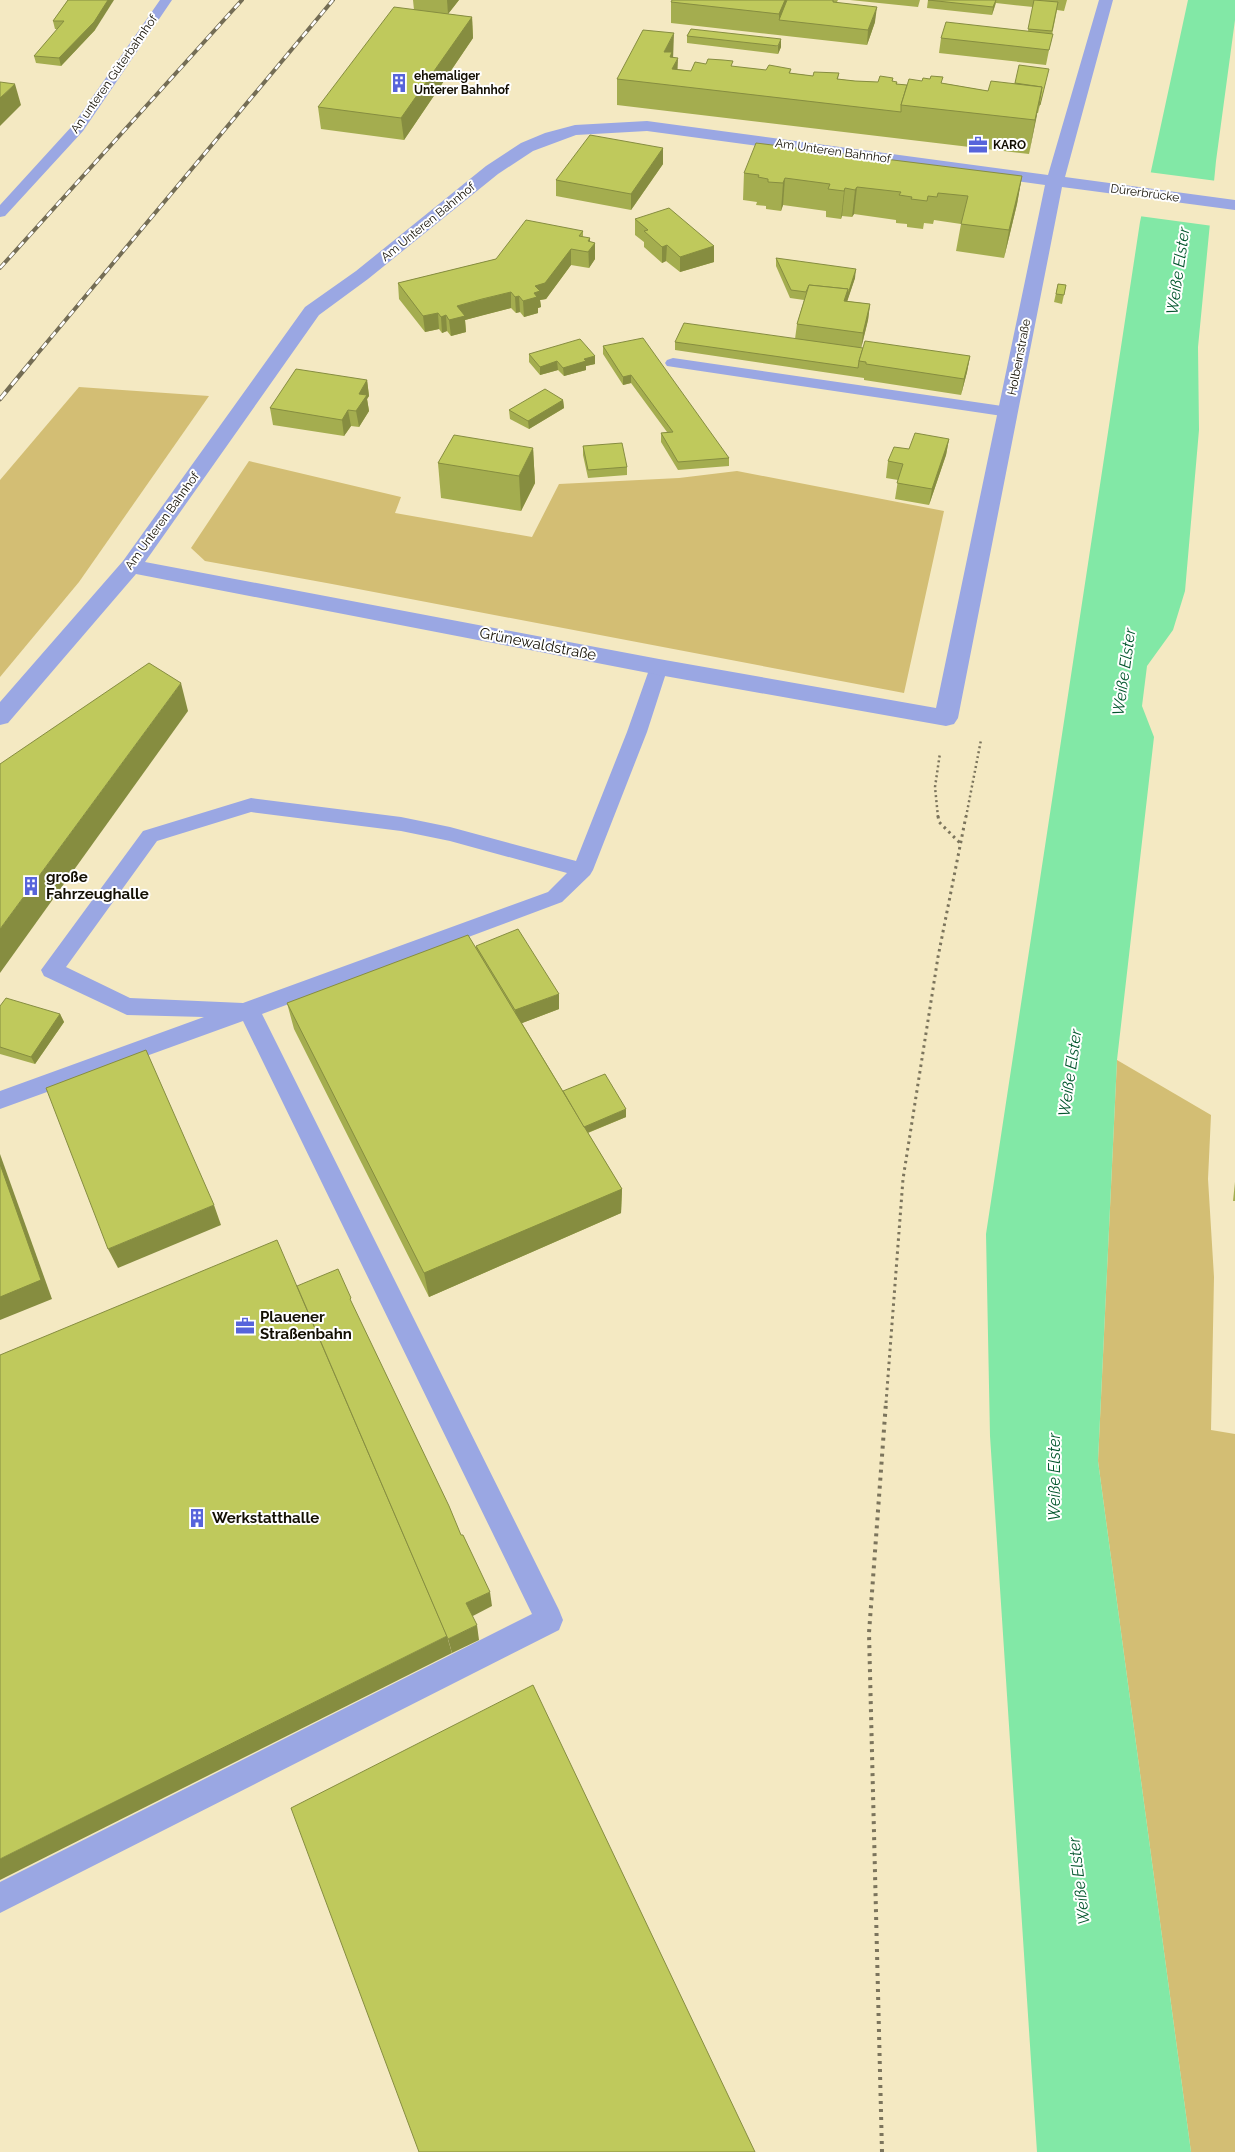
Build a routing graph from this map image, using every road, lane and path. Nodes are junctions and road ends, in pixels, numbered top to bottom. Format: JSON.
{"nodes":[{"id":1,"x":166,"y":0,"type":"edge"},
{"id":2,"x":1106,"y":0,"type":"edge"},
{"id":3,"x":1056,"y":180,"type":"junction"},
{"id":4,"x":1235,"y":205,"type":"edge"},
{"id":5,"x":0,"y":213,"type":"edge"},
{"id":6,"x":673,"y":363,"type":"dead end"},
{"id":7,"x":1009,"y":412,"type":"junction"},
{"id":8,"x":131,"y":566,"type":"junction"},
{"id":9,"x":659,"y":667,"type":"junction"},
{"id":10,"x":0,"y":717,"type":"edge"},
{"id":11,"x":946,"y":718,"type":"junction"},
{"id":12,"x":960,"y":843,"type":"dead end"},
{"id":13,"x":583,"y":870,"type":"junction"},
{"id":14,"x":938,"y":957,"type":"dead end"},
{"id":15,"x":249,"y":1010,"type":"junction"},
{"id":16,"x":0,"y":1100,"type":"edge"},
{"id":17,"x":0,"y":1898,"type":"edge"},
{"id":18,"x":882,"y":2152,"type":"edge"}],
"edges":[{"from":1,"to":5,"type":"lane","name":"An unteren Güterbahnhof"},
{"from":2,"to":3,"type":"street","name":"Holbeinstraße"},
{"from":3,"to":4,"type":"street","name":"Dürerbrücke"},
{"from":3,"to":7,"type":"street","name":"Holbeinstraße"},
{"from":3,"to":8,"type":"street","name":"Am Unteren Bahnhof"},
{"from":6,"to":7,"type":"lane"},
{"from":7,"to":11,"type":"street","name":"Holbeinstraße"},
{"from":8,"to":9,"type":"street","name":"Grünewaldstraße"},
{"from":8,"to":10,"type":"street","name":"Am Unteren Bahnhof"},
{"from":9,"to":11,"type":"street","name":"Grünewaldstraße"},
{"from":9,"to":13,"type":"lane"},
{"from":11,"to":12,"type":"path"},
{"from":13,"to":15,"type":"lane"},
{"from":13,"to":15,"type":"lane"},
{"from":14,"to":18,"type":"path"},
{"from":15,"to":16,"type":"lane"},
{"from":15,"to":17,"type":"lane"}]}
